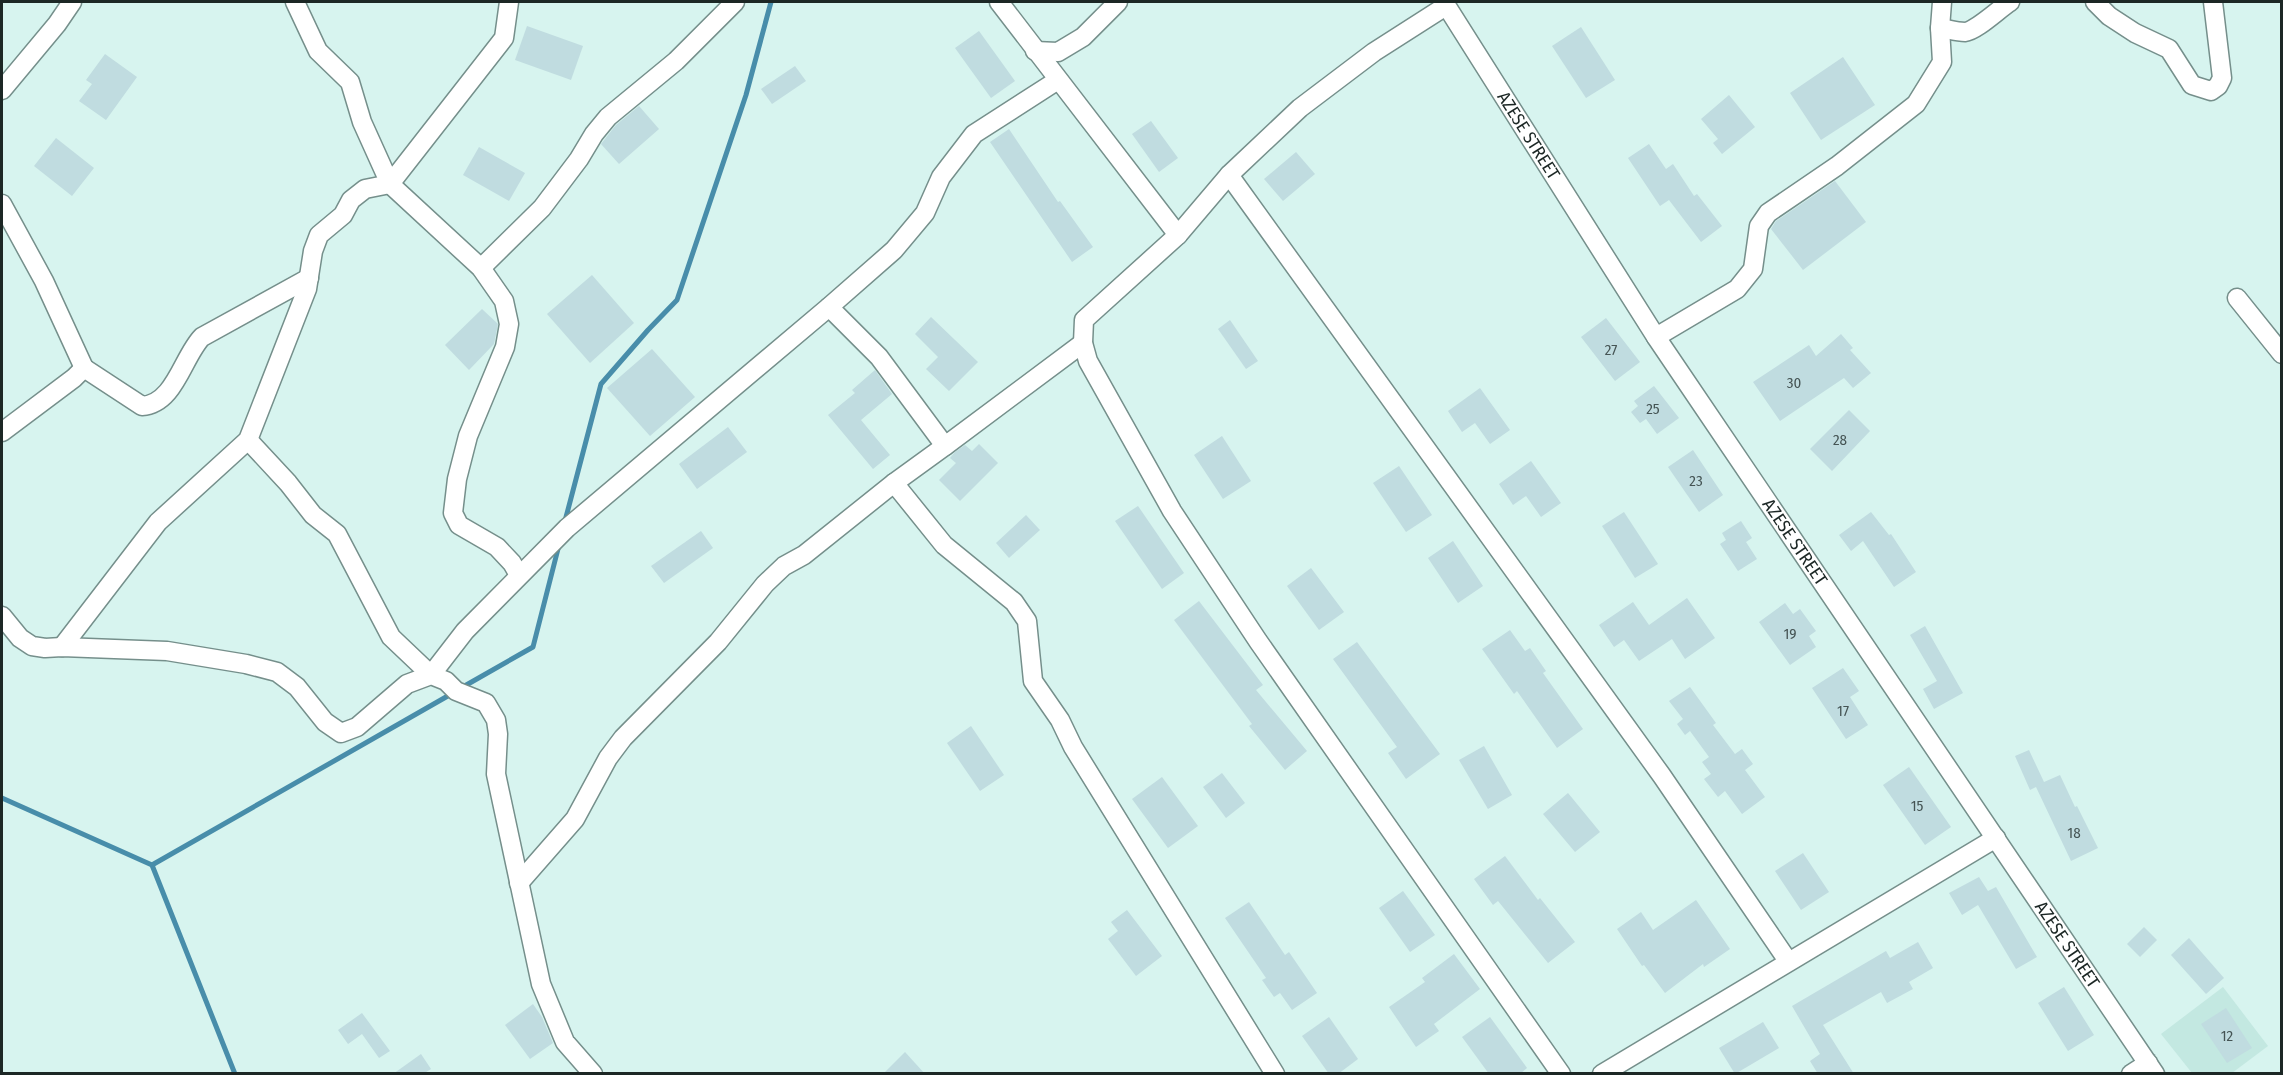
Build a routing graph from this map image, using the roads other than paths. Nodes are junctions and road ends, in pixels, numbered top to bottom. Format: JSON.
{"nodes":[{"id":1,"x":72,"y":2,"type":"edge"},
{"id":2,"x":295,"y":2,"type":"edge"},
{"id":3,"x":509,"y":2,"type":"edge"},
{"id":4,"x":735,"y":2,"type":"edge"},
{"id":5,"x":999,"y":2,"type":"edge"},
{"id":6,"x":1119,"y":2,"type":"edge"},
{"id":7,"x":1942,"y":2,"type":"edge"},
{"id":8,"x":2010,"y":2,"type":"edge"},
{"id":9,"x":2095,"y":2,"type":"edge"},
{"id":10,"x":2213,"y":2,"type":"edge"},
{"id":11,"x":1445,"y":4,"type":"edge"},
{"id":12,"x":1940,"y":28,"type":"junction"},
{"id":13,"x":1035,"y":51,"type":"junction"},
{"id":14,"x":1058,"y":80,"type":"junction"},
{"id":15,"x":2,"y":90,"type":"edge"},
{"id":16,"x":1229,"y":175,"type":"junction"},
{"id":17,"x":390,"y":184,"type":"junction"},
{"id":18,"x":2,"y":204,"type":"edge"},
{"id":19,"x":1178,"y":235,"type":"junction"},
{"id":20,"x":480,"y":268,"type":"junction"},
{"id":21,"x":309,"y":278,"type":"junction"},
{"id":22,"x":2236,"y":298,"type":"dead end"},
{"id":23,"x":829,"y":307,"type":"junction"},
{"id":24,"x":1656,"y":337,"type":"junction"},
{"id":25,"x":1083,"y":344,"type":"junction"},
{"id":26,"x":2282,"y":354,"type":"edge"},
{"id":27,"x":84,"y":368,"type":"junction"},
{"id":28,"x":2,"y":432,"type":"edge"},
{"id":29,"x":248,"y":440,"type":"junction"},
{"id":30,"x":945,"y":446,"type":"junction"},
{"id":31,"x":894,"y":483,"type":"junction"},
{"id":32,"x":519,"y":575,"type":"junction"},
{"id":33,"x":2,"y":616,"type":"edge"},
{"id":34,"x":62,"y":647,"type":"junction"},
{"id":35,"x":431,"y":675,"type":"junction"},
{"id":36,"x":1996,"y":838,"type":"junction"},
{"id":37,"x":519,"y":884,"type":"junction"},
{"id":38,"x":1788,"y":961,"type":"junction"},
{"id":39,"x":2152,"y":1068,"type":"edge"},
{"id":40,"x":593,"y":1074,"type":"edge"},
{"id":41,"x":1275,"y":1074,"type":"edge"},
{"id":42,"x":1561,"y":1074,"type":"edge"},
{"id":43,"x":1602,"y":1074,"type":"edge"},
{"id":44,"x":2131,"y":1074,"type":"edge"}],
"edges":[{"from":1,"to":15,"type":"street"},
{"from":2,"to":17,"type":"street"},
{"from":3,"to":17,"type":"street"},
{"from":4,"to":20,"type":"street"},
{"from":5,"to":13,"type":"street"},
{"from":6,"to":13,"type":"street"},
{"from":7,"to":12,"type":"street"},
{"from":8,"to":12,"type":"street"},
{"from":9,"to":10,"type":"street"},
{"from":11,"to":16,"type":"street"},
{"from":11,"to":24,"type":"street","name":"AZESE STREET"},
{"from":12,"to":24,"type":"street"},
{"from":13,"to":14,"type":"street"},
{"from":14,"to":19,"type":"street"},
{"from":14,"to":23,"type":"street"},
{"from":16,"to":19,"type":"street"},
{"from":16,"to":38,"type":"street"},
{"from":17,"to":20,"type":"street"},
{"from":17,"to":21,"type":"street"},
{"from":18,"to":27,"type":"street"},
{"from":19,"to":25,"type":"street"},
{"from":20,"to":32,"type":"street"},
{"from":21,"to":27,"type":"street"},
{"from":21,"to":29,"type":"street"},
{"from":22,"to":26,"type":"street"},
{"from":23,"to":30,"type":"street"},
{"from":23,"to":32,"type":"street"},
{"from":24,"to":36,"type":"street","name":"AZESE STREET"},
{"from":25,"to":30,"type":"street"},
{"from":25,"to":42,"type":"street"},
{"from":27,"to":28,"type":"street"},
{"from":29,"to":34,"type":"street"},
{"from":29,"to":35,"type":"street"},
{"from":30,"to":31,"type":"street"},
{"from":31,"to":37,"type":"street"},
{"from":31,"to":41,"type":"street"},
{"from":32,"to":35,"type":"street"},
{"from":33,"to":34,"type":"street"},
{"from":34,"to":35,"type":"street"},
{"from":35,"to":37,"type":"street"},
{"from":36,"to":38,"type":"street"},
{"from":36,"to":39,"type":"street","name":"AZESE STREET"},
{"from":37,"to":40,"type":"street"},
{"from":38,"to":43,"type":"street"},
{"from":39,"to":44,"type":"street"}]}
